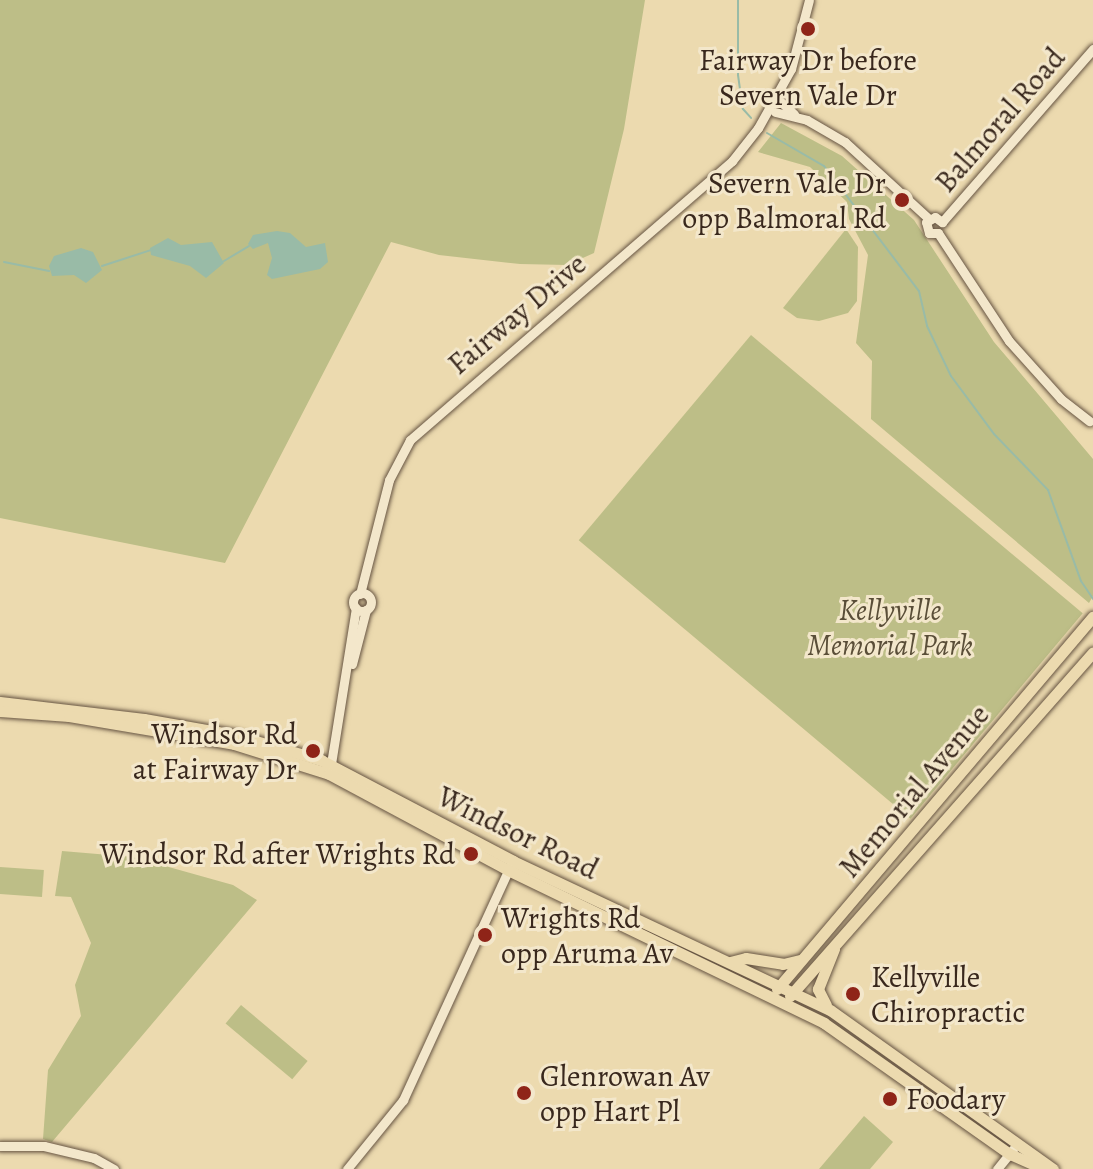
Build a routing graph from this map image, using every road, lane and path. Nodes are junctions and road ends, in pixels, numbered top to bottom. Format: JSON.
{"nodes":[{"id":1,"x":809,"y":0,"type":"edge"},
{"id":2,"x":1093,"y":49,"type":"edge"},
{"id":3,"x":776,"y":105,"type":"junction"},
{"id":4,"x":929,"y":219,"type":"junction"},
{"id":5,"x":942,"y":222,"type":"junction"},
{"id":6,"x":938,"y":233,"type":"junction"},
{"id":7,"x":1091,"y":420,"type":"edge"},
{"id":8,"x":1093,"y":432,"type":"edge"},
{"id":9,"x":1093,"y":617,"type":"edge"},
{"id":10,"x":1093,"y":652,"type":"edge"},
{"id":11,"x":0,"y":702,"type":"edge"},
{"id":12,"x":0,"y":711,"type":"edge"},
{"id":13,"x":330,"y":769,"type":"junction"},
{"id":14,"x":510,"y":866,"type":"junction"},
{"id":15,"x":837,"y":940,"type":"junction"},
{"id":16,"x":801,"y":959,"type":"junction"},
{"id":17,"x":730,"y":962,"type":"junction"},
{"id":18,"x":780,"y":986,"type":"junction"},
{"id":19,"x":793,"y":992,"type":"junction"},
{"id":20,"x":772,"y":996,"type":"junction"},
{"id":21,"x":784,"y":1002,"type":"junction"},
{"id":22,"x":830,"y":1010,"type":"junction"},
{"id":23,"x":0,"y":1146,"type":"edge"},
{"id":24,"x":1013,"y":1150,"type":"junction"},
{"id":25,"x":114,"y":1169,"type":"edge"},
{"id":26,"x":347,"y":1169,"type":"edge"},
{"id":27,"x":997,"y":1169,"type":"edge"},
{"id":28,"x":1050,"y":1169,"type":"edge"}],
"edges":[{"from":1,"to":3,"type":"street","name":"Fairway Drive"},
{"from":2,"to":5,"type":"street","name":"Balmoral Road"},
{"from":3,"to":4,"type":"street"},
{"from":3,"to":13,"type":"street","name":"Fairway Drive"},
{"from":4,"to":5,"type":"street"},
{"from":4,"to":6,"type":"street"},
{"from":5,"to":6,"type":"street"},
{"from":6,"to":7,"type":"street"},
{"from":7,"to":8,"type":"street"},
{"from":9,"to":16,"type":"main road","name":"Memorial Avenue"},
{"from":10,"to":15,"type":"main road","name":"Memorial Avenue"},
{"from":11,"to":13,"type":"main road","name":"Windsor Road"},
{"from":12,"to":13,"type":"main road","name":"Windsor Road"},
{"from":13,"to":14,"type":"main road","name":"Windsor Road"},
{"from":14,"to":17,"type":"main road","name":"Windsor Road"},
{"from":14,"to":20,"type":"main road","name":"Windsor Road"},
{"from":14,"to":26,"type":"street"},
{"from":15,"to":19,"type":"main road","name":"Memorial Avenue"},
{"from":15,"to":22,"type":"main road"},
{"from":16,"to":17,"type":"main road"},
{"from":16,"to":18,"type":"main road","name":"Memorial Avenue"},
{"from":17,"to":18,"type":"main road","name":"Windsor Road"},
{"from":18,"to":19,"type":"main road","name":"Windsor Road"},
{"from":18,"to":20,"type":"main road","name":"Memorial Avenue"},
{"from":19,"to":21,"type":"main road","name":"Memorial Avenue"},
{"from":19,"to":22,"type":"main road","name":"Windsor Road"},
{"from":20,"to":21,"type":"main road","name":"Windsor Road"},
{"from":21,"to":24,"type":"main road","name":"Windsor Road"},
{"from":22,"to":24,"type":"main road","name":"Windsor Road"},
{"from":23,"to":25,"type":"street"},
{"from":24,"to":27,"type":"street"},
{"from":24,"to":28,"type":"main road","name":"Windsor Road"}]}
